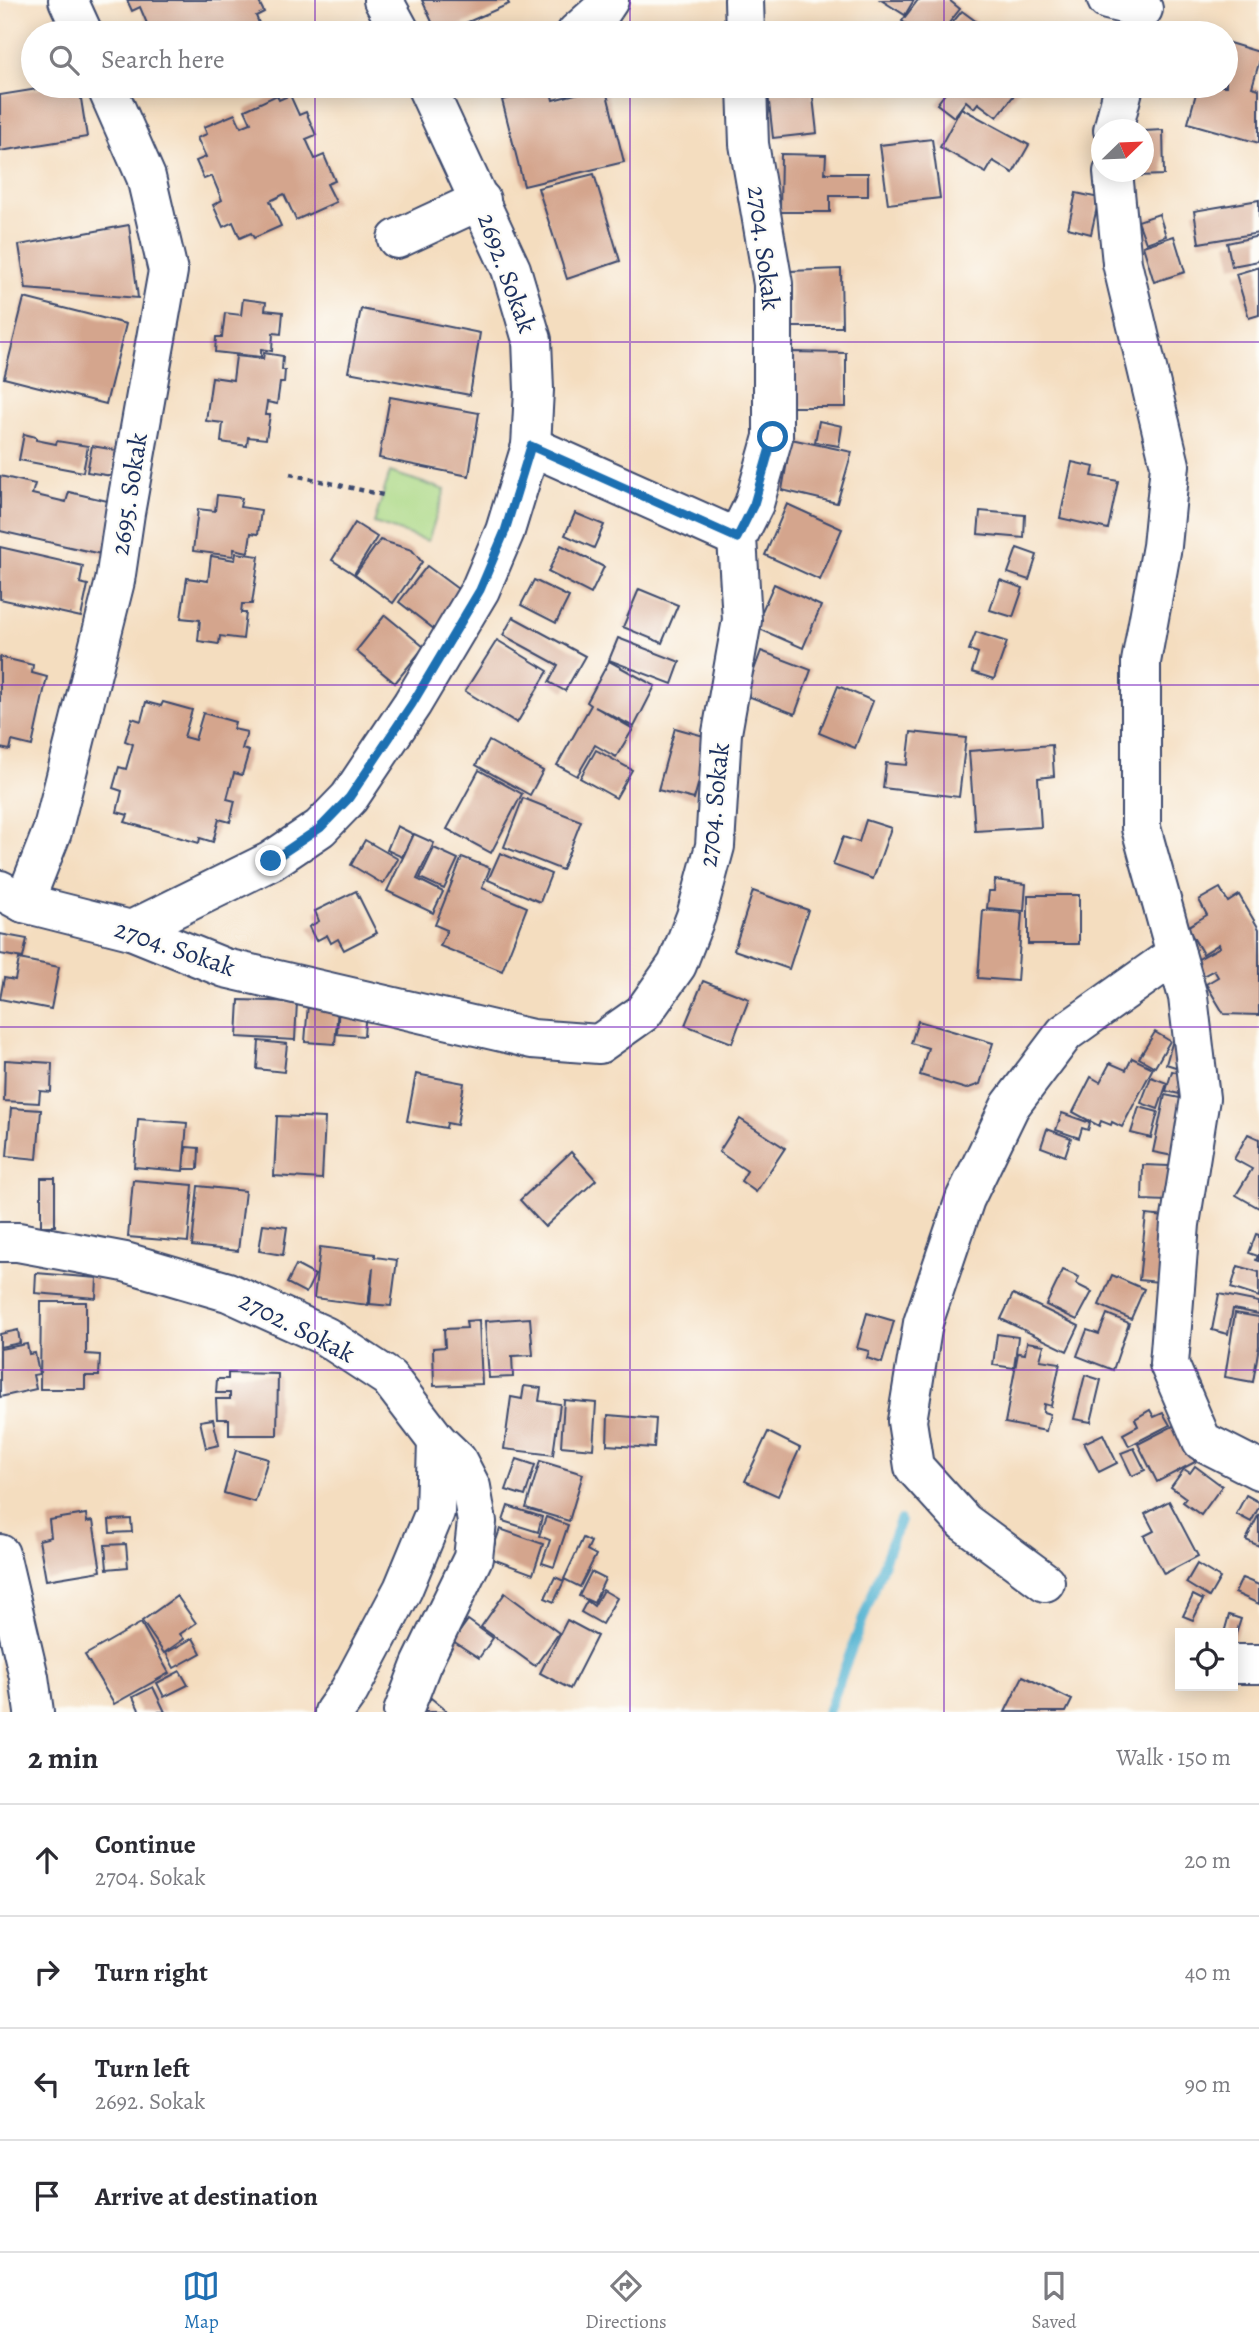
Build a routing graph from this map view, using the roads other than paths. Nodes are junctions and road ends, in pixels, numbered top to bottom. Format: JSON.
{"nodes":[{"id":1,"x":68,"y":0,"type":"edge"},
{"id":2,"x":383,"y":0,"type":"edge"},
{"id":3,"x":609,"y":0,"type":"edge"},
{"id":4,"x":744,"y":0,"type":"edge"},
{"id":5,"x":78,"y":21,"type":"edge"},
{"id":6,"x":394,"y":21,"type":"edge"},
{"id":7,"x":590,"y":21,"type":"edge"},
{"id":8,"x":745,"y":21,"type":"edge"},
{"id":9,"x":111,"y":98,"type":"edge"},
{"id":10,"x":432,"y":98,"type":"edge"},
{"id":11,"x":748,"y":98,"type":"edge"},
{"id":12,"x":1121,"y":98,"type":"edge"},
{"id":13,"x":1116,"y":119,"type":"edge"},
{"id":14,"x":1114,"y":182,"type":"edge"},
{"id":15,"x":481,"y":200,"type":"junction"},
{"id":16,"x":397,"y":239,"type":"dead end"},
{"id":17,"x":531,"y":446,"type":"junction"},
{"id":18,"x":737,"y":538,"type":"junction"},
{"id":19,"x":12,"y":897,"type":"edge"},
{"id":20,"x":131,"y":930,"type":"junction"},
{"id":21,"x":1176,"y":954,"type":"junction"},
{"id":22,"x":0,"y":1242,"type":"edge"},
{"id":23,"x":437,"y":1441,"type":"junction"},
{"id":24,"x":1259,"y":1470,"type":"edge"},
{"id":25,"x":0,"y":1554,"type":"edge"},
{"id":26,"x":1045,"y":1582,"type":"dead end"},
{"id":27,"x":1238,"y":1664,"type":"edge"},
{"id":28,"x":1259,"y":1664,"type":"edge"},
{"id":29,"x":21,"y":1696,"type":"edge"},
{"id":30,"x":334,"y":1712,"type":"edge"},
{"id":31,"x":403,"y":1712,"type":"edge"}],
"edges":[{"from":1,"to":5,"type":"street"},
{"from":2,"to":6,"type":"street"},
{"from":3,"to":7,"type":"street"},
{"from":4,"to":8,"type":"street"},
{"from":9,"to":19,"type":"street","name":"2695. Sokak"},
{"from":10,"to":15,"type":"street","name":"2692. Sokak"},
{"from":11,"to":18,"type":"street","name":"2704. Sokak"},
{"from":12,"to":13,"type":"street"},
{"from":14,"to":21,"type":"street"},
{"from":15,"to":16,"type":"street"},
{"from":15,"to":17,"type":"street","name":"2692. Sokak"},
{"from":17,"to":18,"type":"street"},
{"from":17,"to":20,"type":"street","name":"2692. Sokak"},
{"from":18,"to":20,"type":"street","name":"2704. Sokak"},
{"from":19,"to":20,"type":"street","name":"2704. Sokak"},
{"from":21,"to":24,"type":"street"},
{"from":21,"to":26,"type":"street"},
{"from":22,"to":23,"type":"street","name":"2702. Sokak"},
{"from":23,"to":30,"type":"street"},
{"from":23,"to":31,"type":"street","name":"2702. Sokak"},
{"from":25,"to":29,"type":"street"},
{"from":27,"to":28,"type":"street"}]}
